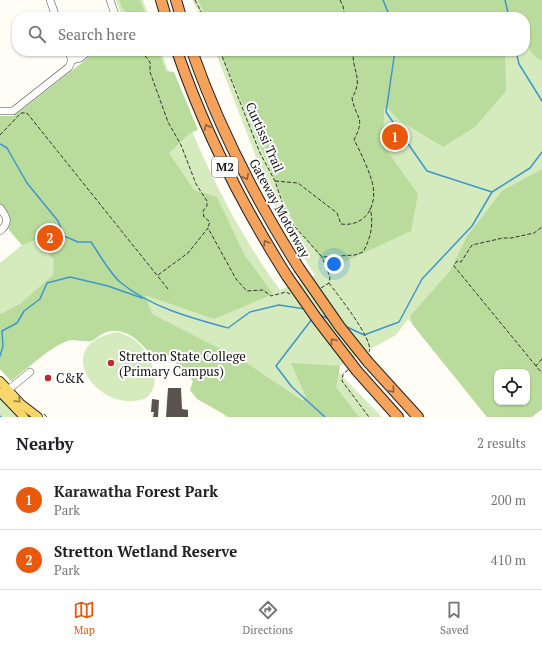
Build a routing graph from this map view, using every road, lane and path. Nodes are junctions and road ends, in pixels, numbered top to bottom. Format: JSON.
{"nodes":[{"id":1,"x":50,"y":0,"type":"edge"},
{"id":2,"x":110,"y":0,"type":"edge"},
{"id":3,"x":161,"y":0,"type":"edge"},
{"id":4,"x":176,"y":0,"type":"edge"},
{"id":5,"x":195,"y":0,"type":"edge"},
{"id":6,"x":340,"y":0,"type":"edge"},
{"id":7,"x":54,"y":12,"type":"edge"},
{"id":8,"x":114,"y":12,"type":"edge"},
{"id":9,"x":165,"y":12,"type":"edge"},
{"id":10,"x":180,"y":12,"type":"edge"},
{"id":11,"x":201,"y":12,"type":"edge"},
{"id":12,"x":344,"y":12,"type":"edge"},
{"id":13,"x":70,"y":56,"type":"edge"},
{"id":14,"x":83,"y":56,"type":"edge"},
{"id":15,"x":145,"y":56,"type":"edge"},
{"id":16,"x":179,"y":56,"type":"edge"},
{"id":17,"x":194,"y":56,"type":"edge"},
{"id":18,"x":222,"y":56,"type":"edge"},
{"id":19,"x":353,"y":56,"type":"edge"},
{"id":20,"x":72,"y":60,"type":"junction"},
{"id":21,"x":0,"y":111,"type":"edge"},
{"id":22,"x":0,"y":135,"type":"edge"},
{"id":23,"x":275,"y":181,"type":"junction"},
{"id":24,"x":0,"y":208,"type":"edge"},
{"id":25,"x":370,"y":208,"type":"junction"},
{"id":26,"x":542,"y":227,"type":"edge"},
{"id":27,"x":208,"y":228,"type":"junction"},
{"id":28,"x":0,"y":231,"type":"edge"},
{"id":29,"x":322,"y":257,"type":"junction"},
{"id":30,"x":157,"y":275,"type":"junction"},
{"id":31,"x":168,"y":289,"type":"dead end"},
{"id":32,"x":317,"y":290,"type":"dead end"},
{"id":33,"x":296,"y":293,"type":"dead end"},
{"id":34,"x":542,"y":359,"type":"edge"},
{"id":35,"x":536,"y":366,"type":"junction"},
{"id":36,"x":30,"y":372,"type":"dead end"},
{"id":37,"x":542,"y":373,"type":"edge"},
{"id":38,"x":0,"y":381,"type":"edge"},
{"id":39,"x":345,"y":386,"type":"dead end"},
{"id":40,"x":4,"y":391,"type":"edge"},
{"id":41,"x":24,"y":417,"type":"edge"},
{"id":42,"x":38,"y":417,"type":"edge"},
{"id":43,"x":369,"y":417,"type":"edge"},
{"id":44,"x":398,"y":417,"type":"edge"},
{"id":45,"x":418,"y":417,"type":"edge"}],
"edges":[{"from":1,"to":7,"type":"street"},
{"from":2,"to":8,"type":"street"},
{"from":3,"to":9,"type":"highway"},
{"from":4,"to":10,"type":"highway"},
{"from":5,"to":11,"type":"path"},
{"from":6,"to":12,"type":"path"},
{"from":13,"to":20,"type":"street"},
{"from":14,"to":20,"type":"street"},
{"from":15,"to":27,"type":"path"},
{"from":44,"to":16,"type":"highway","name":"Gateway Motorway","number":"M2","one_way":true,"bridge":true},
{"from":17,"to":45,"type":"highway","name":"Gateway Motorway","number":"M2","one_way":true,"bridge":true},
{"from":18,"to":23,"type":"path","name":"Curtissi Trail"},
{"from":19,"to":25,"type":"path"},
{"from":20,"to":21,"type":"street"},
{"from":22,"to":30,"type":"path"},
{"from":23,"to":25,"type":"path"},
{"from":23,"to":29,"type":"path","name":"Curtissi Trail"},
{"from":24,"to":28,"type":"street"},
{"from":25,"to":29,"type":"path"},
{"from":26,"to":35,"type":"path"},
{"from":27,"to":30,"type":"path"},
{"from":27,"to":33,"type":"path"},
{"from":29,"to":32,"type":"path"},
{"from":30,"to":31,"type":"path"},
{"from":34,"to":35,"type":"path"},
{"from":35,"to":37,"type":"path"},
{"from":36,"to":40,"type":"street"},
{"from":38,"to":40,"type":"main road"},
{"from":39,"to":43,"type":"path"},
{"from":40,"to":41,"type":"main road"},
{"from":40,"to":42,"type":"main road","one_way":true}]}
